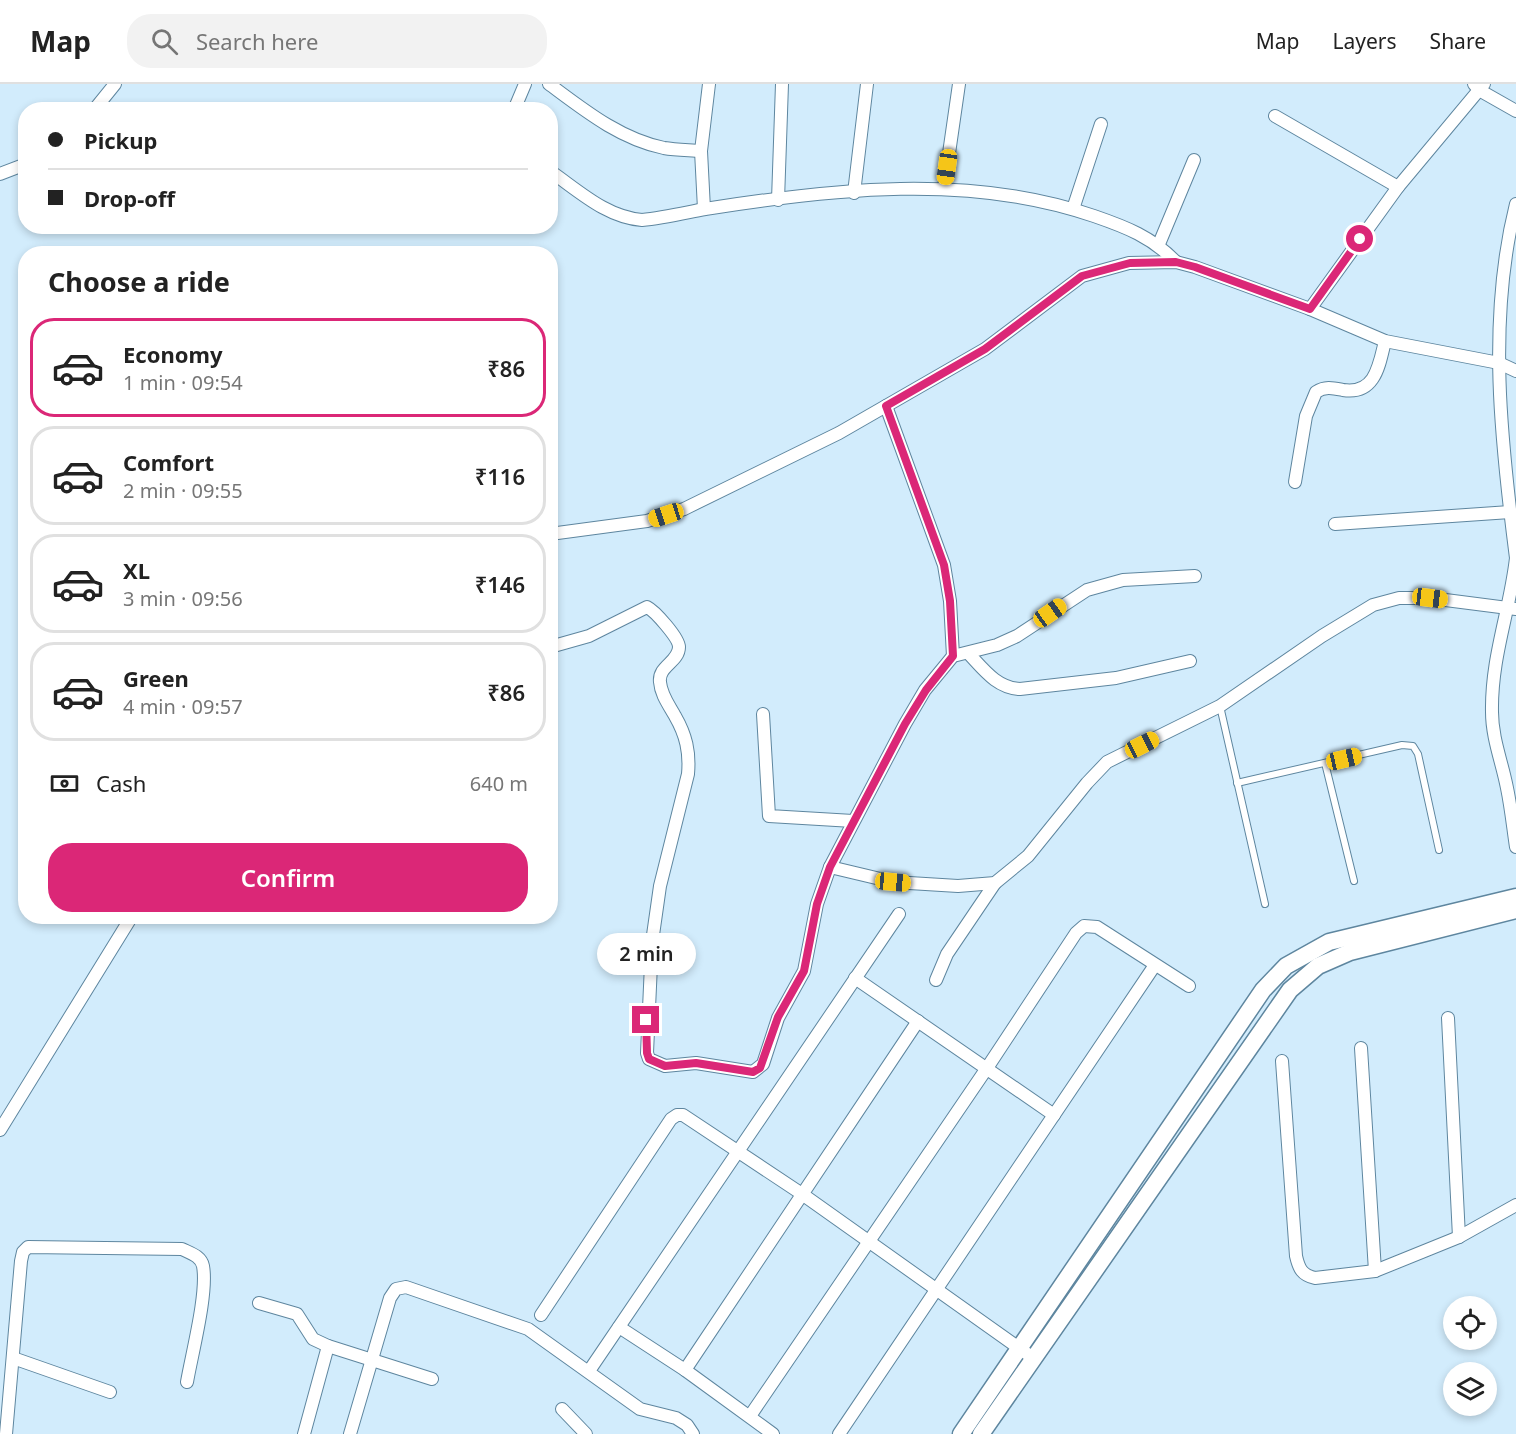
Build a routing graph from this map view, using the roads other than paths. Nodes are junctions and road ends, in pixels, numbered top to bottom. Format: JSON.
{"nodes":[{"id":1,"x":115,"y":84,"type":"edge"},
{"id":2,"x":525,"y":84,"type":"edge"},
{"id":3,"x":549,"y":84,"type":"edge"},
{"id":4,"x":709,"y":84,"type":"edge"},
{"id":5,"x":782,"y":84,"type":"edge"},
{"id":6,"x":867,"y":84,"type":"edge"},
{"id":7,"x":959,"y":84,"type":"edge"},
{"id":8,"x":1479,"y":86,"type":"edge"},
{"id":9,"x":100,"y":102,"type":"edge"},
{"id":10,"x":517,"y":102,"type":"edge"},
{"id":11,"x":1516,"y":111,"type":"edge"},
{"id":12,"x":1275,"y":116,"type":"dead end"},
{"id":13,"x":1101,"y":124,"type":"dead end"},
{"id":14,"x":701,"y":151,"type":"junction"},
{"id":15,"x":1194,"y":160,"type":"dead end"},
{"id":16,"x":18,"y":167,"type":"edge"},
{"id":17,"x":0,"y":174,"type":"edge"},
{"id":18,"x":558,"y":177,"type":"edge"},
{"id":19,"x":1398,"y":187,"type":"junction"},
{"id":20,"x":944,"y":188,"type":"junction"},
{"id":21,"x":854,"y":193,"type":"junction"},
{"id":22,"x":778,"y":200,"type":"junction"},
{"id":23,"x":1516,"y":204,"type":"edge"},
{"id":24,"x":1072,"y":209,"type":"junction"},
{"id":25,"x":704,"y":210,"type":"junction"},
{"id":26,"x":1159,"y":244,"type":"junction"},
{"id":27,"x":1176,"y":262,"type":"junction"},
{"id":28,"x":1310,"y":309,"type":"junction"},
{"id":29,"x":1385,"y":341,"type":"junction"},
{"id":30,"x":1499,"y":363,"type":"junction"},
{"id":31,"x":1516,"y":371,"type":"edge"},
{"id":32,"x":886,"y":406,"type":"junction"},
{"id":33,"x":1295,"y":482,"type":"dead end"},
{"id":34,"x":1510,"y":512,"type":"junction"},
{"id":35,"x":1335,"y":524,"type":"dead end"},
{"id":36,"x":558,"y":533,"type":"edge"},
{"id":37,"x":1195,"y":576,"type":"dead end"},
{"id":38,"x":1511,"y":608,"type":"edge"},
{"id":39,"x":558,"y":645,"type":"edge"},
{"id":40,"x":969,"y":654,"type":"junction"},
{"id":41,"x":953,"y":656,"type":"junction"},
{"id":42,"x":1190,"y":661,"type":"dead end"},
{"id":43,"x":1220,"y":706,"type":"junction"},
{"id":44,"x":763,"y":714,"type":"dead end"},
{"id":45,"x":1325,"y":763,"type":"junction"},
{"id":46,"x":1237,"y":783,"type":"junction"},
{"id":47,"x":853,"y":821,"type":"junction"},
{"id":48,"x":1516,"y":847,"type":"edge"},
{"id":49,"x":1439,"y":850,"type":"dead end"},
{"id":50,"x":830,"y":867,"type":"junction"},
{"id":51,"x":1354,"y":881,"type":"dead end"},
{"id":52,"x":995,"y":884,"type":"junction"},
{"id":53,"x":1516,"y":897,"type":"edge"},
{"id":54,"x":1265,"y":904,"type":"dead end"},
{"id":55,"x":1516,"y":910,"type":"edge"},
{"id":56,"x":899,"y":914,"type":"dead end"},
{"id":57,"x":127,"y":924,"type":"edge"},
{"id":58,"x":1155,"y":965,"type":"junction"},
{"id":59,"x":855,"y":978,"type":"junction"},
{"id":60,"x":936,"y":980,"type":"dead end"},
{"id":61,"x":1189,"y":986,"type":"dead end"},
{"id":62,"x":1448,"y":1018,"type":"dead end"},
{"id":63,"x":918,"y":1021,"type":"junction"},
{"id":64,"x":1360,"y":1048,"type":"dead end"},
{"id":65,"x":1282,"y":1060,"type":"dead end"},
{"id":66,"x":987,"y":1068,"type":"junction"},
{"id":67,"x":1054,"y":1115,"type":"junction"},
{"id":68,"x":0,"y":1130,"type":"edge"},
{"id":69,"x":736,"y":1152,"type":"junction"},
{"id":70,"x":802,"y":1194,"type":"junction"},
{"id":71,"x":1516,"y":1205,"type":"edge"},
{"id":72,"x":1459,"y":1237,"type":"junction"},
{"id":73,"x":867,"y":1241,"type":"junction"},
{"id":74,"x":1375,"y":1271,"type":"junction"},
{"id":75,"x":936,"y":1289,"type":"junction"},
{"id":76,"x":259,"y":1303,"type":"dead end"},
{"id":77,"x":541,"y":1315,"type":"dead end"},
{"id":78,"x":619,"y":1327,"type":"junction"},
{"id":79,"x":328,"y":1346,"type":"junction"},
{"id":80,"x":1026,"y":1353,"type":"junction"},
{"id":81,"x":13,"y":1358,"type":"junction"},
{"id":82,"x":372,"y":1359,"type":"junction"},
{"id":83,"x":685,"y":1370,"type":"junction"},
{"id":84,"x":589,"y":1371,"type":"junction"},
{"id":85,"x":432,"y":1379,"type":"dead end"},
{"id":86,"x":187,"y":1382,"type":"dead end"},
{"id":87,"x":110,"y":1392,"type":"dead end"},
{"id":88,"x":562,"y":1409,"type":"dead end"},
{"id":89,"x":750,"y":1416,"type":"junction"},
{"id":90,"x":6,"y":1434,"type":"edge"},
{"id":91,"x":304,"y":1434,"type":"edge"},
{"id":92,"x":350,"y":1434,"type":"edge"},
{"id":93,"x":586,"y":1434,"type":"edge"},
{"id":94,"x":693,"y":1434,"type":"edge"},
{"id":95,"x":773,"y":1434,"type":"edge"},
{"id":96,"x":839,"y":1434,"type":"edge"},
{"id":97,"x":961,"y":1434,"type":"edge"},
{"id":98,"x":981,"y":1434,"type":"edge"}],
"edges":[{"from":1,"to":9,"type":"street"},
{"from":2,"to":10,"type":"street"},
{"from":3,"to":14,"type":"street"},
{"from":4,"to":14,"type":"street"},
{"from":5,"to":22,"type":"street"},
{"from":6,"to":21,"type":"street"},
{"from":7,"to":20,"type":"street"},
{"from":8,"to":11,"type":"street"},
{"from":8,"to":19,"type":"street"},
{"from":12,"to":19,"type":"street"},
{"from":13,"to":24,"type":"street"},
{"from":14,"to":25,"type":"street"},
{"from":15,"to":26,"type":"street"},
{"from":16,"to":17,"type":"street"},
{"from":18,"to":25,"type":"street"},
{"from":19,"to":28,"type":"street"},
{"from":20,"to":21,"type":"street"},
{"from":20,"to":24,"type":"street"},
{"from":21,"to":22,"type":"street"},
{"from":22,"to":25,"type":"street"},
{"from":23,"to":30,"type":"street"},
{"from":24,"to":26,"type":"street"},
{"from":26,"to":27,"type":"street"},
{"from":27,"to":28,"type":"street"},
{"from":27,"to":32,"type":"street"},
{"from":28,"to":29,"type":"street"},
{"from":29,"to":30,"type":"street"},
{"from":29,"to":33,"type":"street"},
{"from":30,"to":31,"type":"street"},
{"from":30,"to":34,"type":"street"},
{"from":32,"to":36,"type":"street"},
{"from":32,"to":41,"type":"street"},
{"from":34,"to":35,"type":"street"},
{"from":34,"to":38,"type":"street"},
{"from":37,"to":40,"type":"street"},
{"from":38,"to":43,"type":"street"},
{"from":38,"to":48,"type":"street"},
{"from":39,"to":50,"type":"street"},
{"from":40,"to":41,"type":"street"},
{"from":40,"to":42,"type":"street"},
{"from":41,"to":47,"type":"street"},
{"from":43,"to":46,"type":"lane"},
{"from":43,"to":52,"type":"street"},
{"from":44,"to":47,"type":"street"},
{"from":45,"to":46,"type":"lane"},
{"from":45,"to":49,"type":"lane"},
{"from":45,"to":51,"type":"lane"},
{"from":46,"to":54,"type":"lane"},
{"from":47,"to":50,"type":"street"},
{"from":50,"to":52,"type":"street"},
{"from":52,"to":60,"type":"street"},
{"from":53,"to":80,"type":"street"},
{"from":55,"to":80,"type":"street"},
{"from":56,"to":59,"type":"street"},
{"from":57,"to":68,"type":"street"},
{"from":58,"to":61,"type":"street"},
{"from":58,"to":66,"type":"street"},
{"from":58,"to":67,"type":"street"},
{"from":59,"to":63,"type":"street"},
{"from":59,"to":69,"type":"street"},
{"from":62,"to":72,"type":"street"},
{"from":63,"to":66,"type":"street"},
{"from":63,"to":70,"type":"street"},
{"from":64,"to":74,"type":"street"},
{"from":65,"to":74,"type":"street"},
{"from":66,"to":67,"type":"street"},
{"from":66,"to":73,"type":"street"},
{"from":67,"to":75,"type":"street"},
{"from":69,"to":70,"type":"street"},
{"from":69,"to":77,"type":"street"},
{"from":69,"to":78,"type":"street"},
{"from":70,"to":73,"type":"street"},
{"from":70,"to":83,"type":"street"},
{"from":71,"to":72,"type":"street"},
{"from":72,"to":74,"type":"street"},
{"from":73,"to":75,"type":"street"},
{"from":73,"to":89,"type":"street"},
{"from":75,"to":80,"type":"street"},
{"from":75,"to":96,"type":"street"},
{"from":76,"to":79,"type":"street"},
{"from":78,"to":83,"type":"street"},
{"from":78,"to":84,"type":"street"},
{"from":79,"to":82,"type":"street"},
{"from":79,"to":91,"type":"street"},
{"from":80,"to":97,"type":"street"},
{"from":80,"to":98,"type":"street"},
{"from":81,"to":86,"type":"street"},
{"from":81,"to":87,"type":"street"},
{"from":81,"to":90,"type":"street"},
{"from":82,"to":84,"type":"street"},
{"from":82,"to":85,"type":"street"},
{"from":82,"to":92,"type":"street"},
{"from":83,"to":89,"type":"street"},
{"from":84,"to":94,"type":"street"},
{"from":88,"to":93,"type":"street"},
{"from":89,"to":95,"type":"street"}]}
